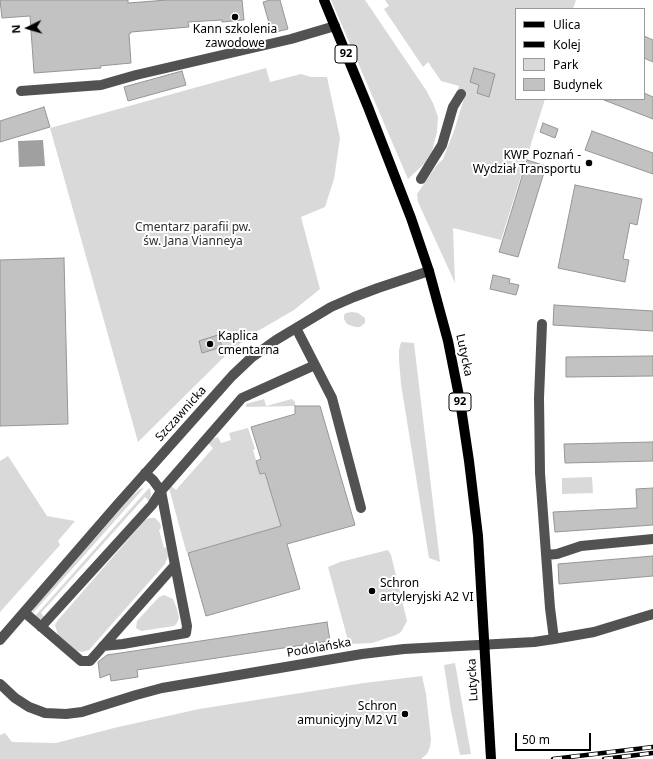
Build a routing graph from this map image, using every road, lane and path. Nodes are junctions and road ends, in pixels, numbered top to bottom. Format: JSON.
{"nodes":[{"id":1,"x":324,"y":0,"type":"edge"},
{"id":2,"x":335,"y":26,"type":"junction"},
{"id":3,"x":21,"y":91,"type":"dead end"},
{"id":4,"x":461,"y":94,"type":"dead end"},
{"id":5,"x":421,"y":179,"type":"dead end"},
{"id":6,"x":429,"y":271,"type":"junction"},
{"id":7,"x":542,"y":324,"type":"dead end"},
{"id":8,"x":296,"y":328,"type":"junction"},
{"id":9,"x":315,"y":365,"type":"junction"},
{"id":10,"x":146,"y":473,"type":"junction"},
{"id":11,"x":161,"y":491,"type":"junction"},
{"id":12,"x":361,"y":508,"type":"dead end"},
{"id":13,"x":653,"y":539,"type":"edge"},
{"id":14,"x":546,"y":555,"type":"junction"},
{"id":15,"x":175,"y":566,"type":"junction"},
{"id":16,"x":24,"y":612,"type":"junction"},
{"id":17,"x":653,"y":614,"type":"edge"},
{"id":18,"x":41,"y":627,"type":"junction"},
{"id":19,"x":554,"y":639,"type":"junction"},
{"id":20,"x":0,"y":640,"type":"edge"},
{"id":21,"x":103,"y":646,"type":"junction"},
{"id":22,"x":0,"y":684,"type":"edge"},
{"id":23,"x":491,"y":759,"type":"edge"}],
"edges":[{"from":1,"to":2,"type":"main road","name":"Lutycka","number":"92"},
{"from":2,"to":3,"type":"street"},
{"from":2,"to":6,"type":"main road","name":"Lutycka","number":"92"},
{"from":4,"to":5,"type":"street"},
{"from":6,"to":8,"type":"street","name":"Szczawnicka"},
{"from":6,"to":23,"type":"main road","name":"Lutycka","number":"92"},
{"from":7,"to":14,"type":"street"},
{"from":8,"to":9,"type":"street"},
{"from":8,"to":10,"type":"street","name":"Szczawnicka"},
{"from":9,"to":11,"type":"street"},
{"from":9,"to":12,"type":"street"},
{"from":10,"to":11,"type":"street"},
{"from":10,"to":16,"type":"street","name":"Szczawnicka"},
{"from":11,"to":15,"type":"street"},
{"from":11,"to":18,"type":"street"},
{"from":13,"to":14,"type":"street"},
{"from":14,"to":19,"type":"street"},
{"from":15,"to":21,"type":"street"},
{"from":15,"to":21,"type":"street"},
{"from":16,"to":18,"type":"street"},
{"from":16,"to":20,"type":"street","name":"Szczawnicka"},
{"from":17,"to":19,"type":"street","name":"Podolańska"},
{"from":18,"to":21,"type":"street"},
{"from":19,"to":22,"type":"street","name":"Podolańska"}]}
